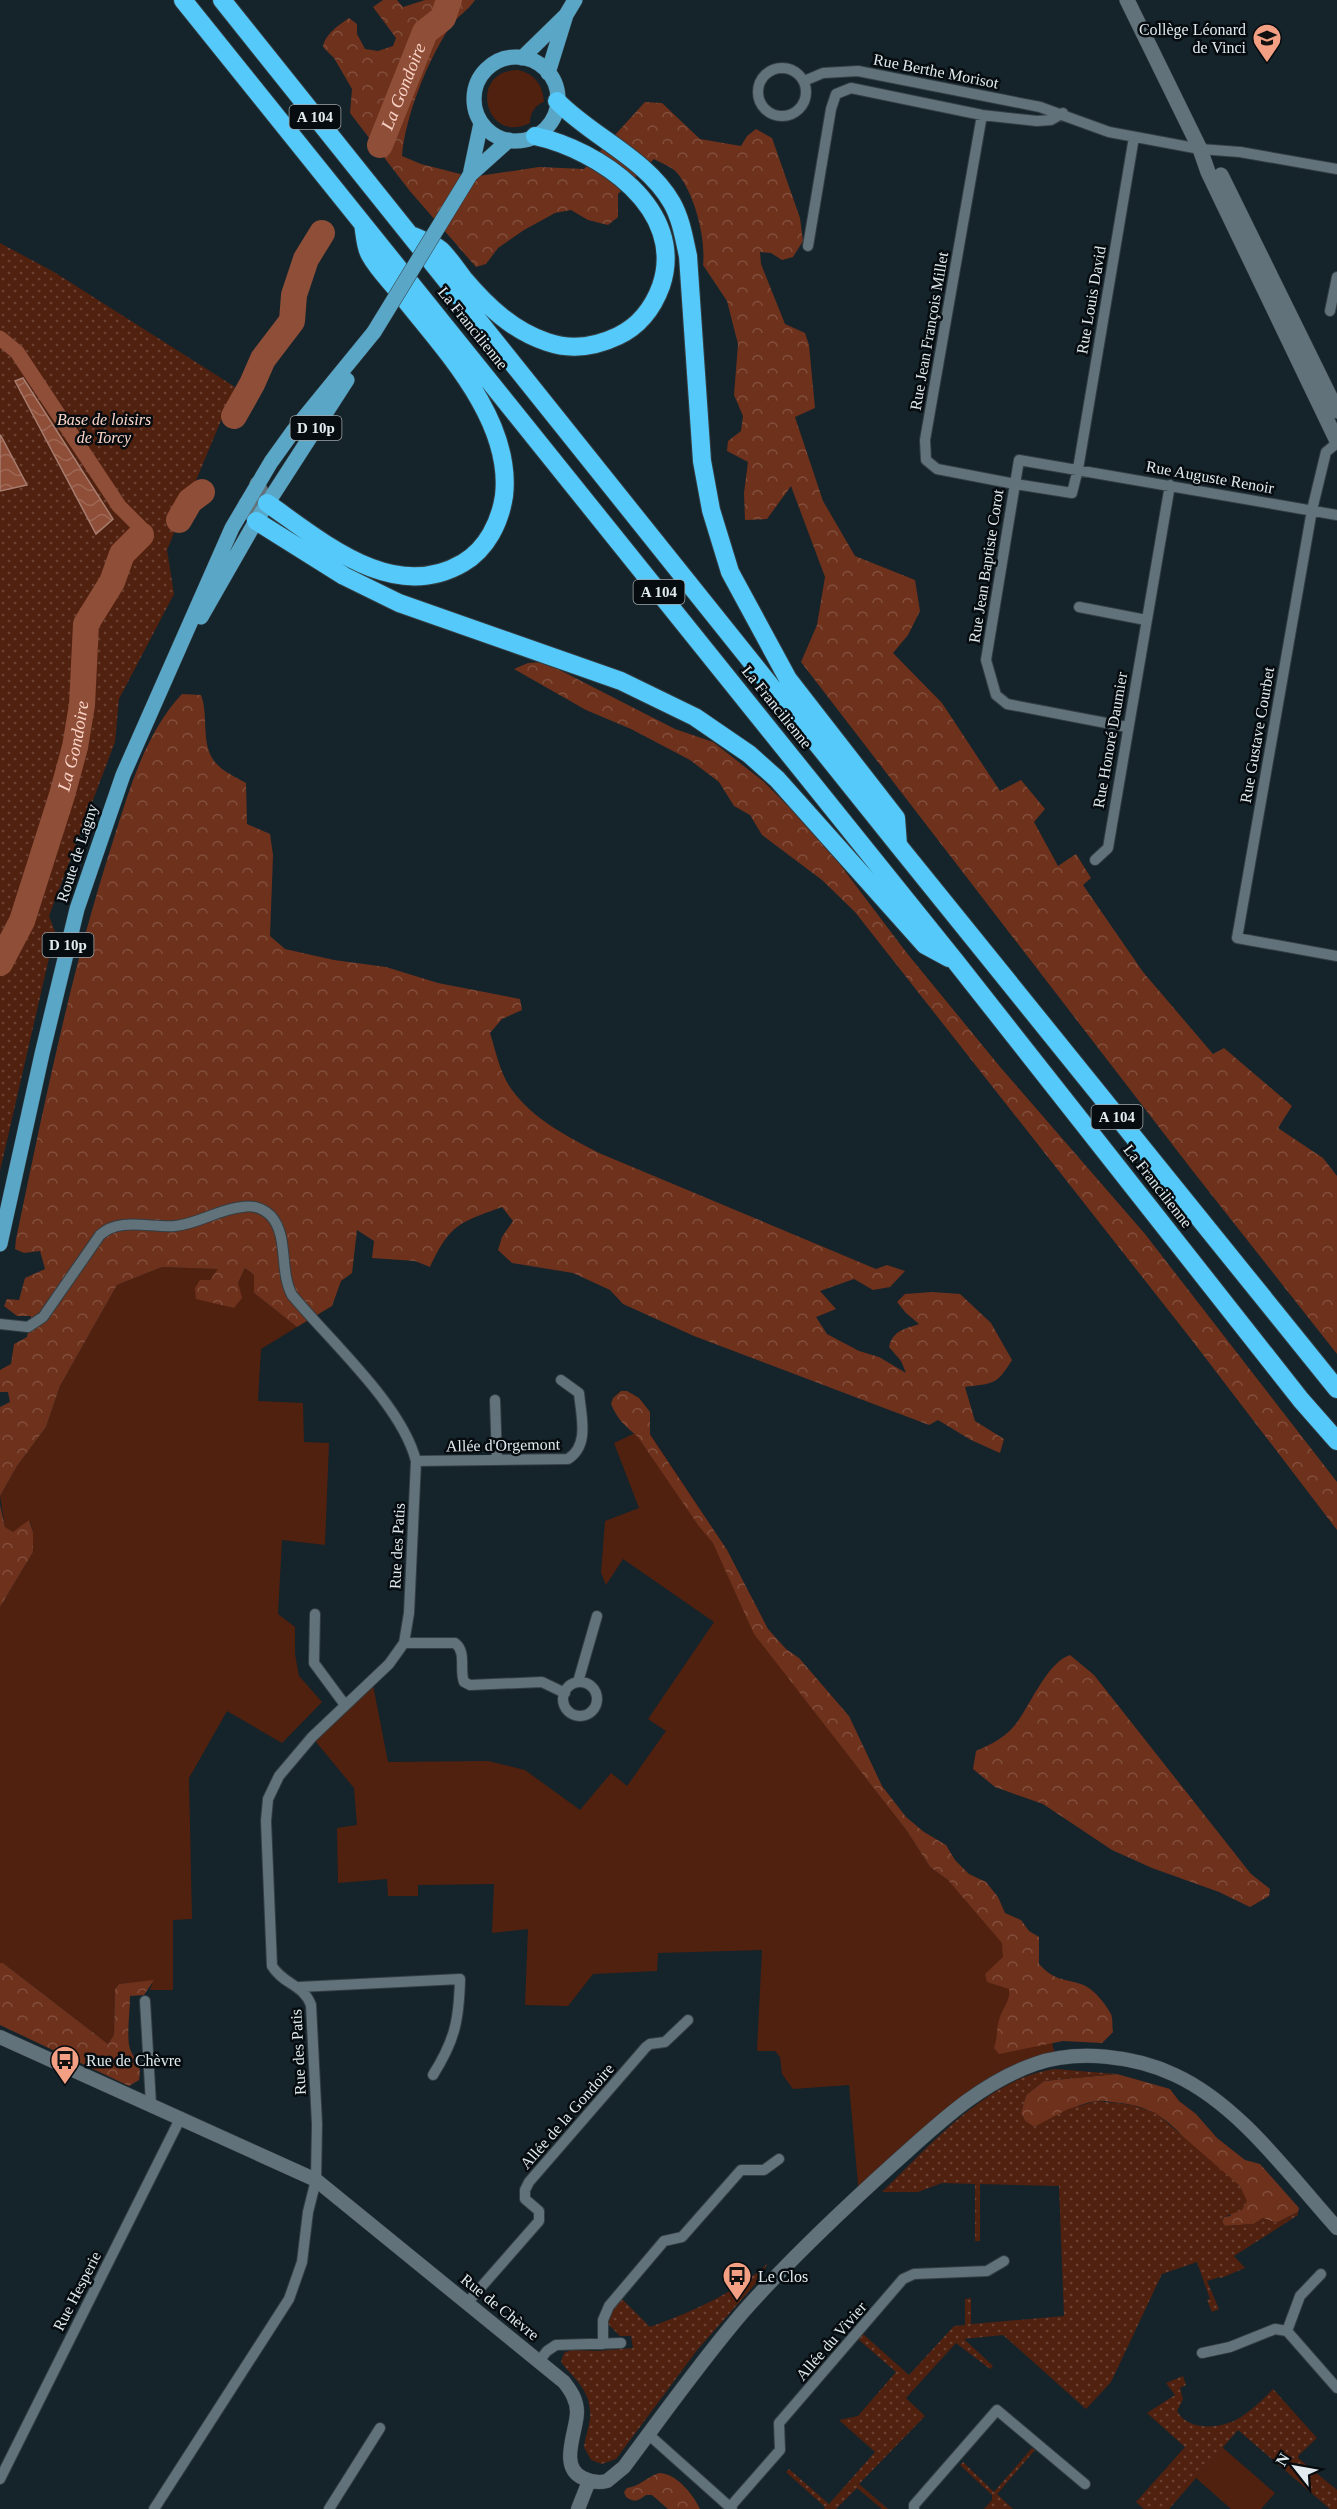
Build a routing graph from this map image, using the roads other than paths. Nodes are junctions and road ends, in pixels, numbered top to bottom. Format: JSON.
{"nodes":[{"id":1,"x":183,"y":0,"type":"edge"},
{"id":2,"x":222,"y":0,"type":"edge"},
{"id":3,"x":575,"y":0,"type":"edge"},
{"id":4,"x":1127,"y":0,"type":"edge"},
{"id":5,"x":566,"y":15,"type":"junction"},
{"id":6,"x":522,"y":58,"type":"junction"},
{"id":7,"x":548,"y":73,"type":"junction"},
{"id":8,"x":804,"y":81,"type":"junction"},
{"id":9,"x":557,"y":101,"type":"junction"},
{"id":10,"x":1063,"y":113,"type":"junction"},
{"id":11,"x":982,"y":115,"type":"junction"},
{"id":12,"x":482,"y":123,"type":"junction"},
{"id":13,"x":535,"y":136,"type":"junction"},
{"id":14,"x":1134,"y":137,"type":"junction"},
{"id":15,"x":509,"y":140,"type":"junction"},
{"id":16,"x":1200,"y":149,"type":"junction"},
{"id":17,"x":1337,"y":169,"type":"edge"},
{"id":18,"x":470,"y":175,"type":"junction"},
{"id":19,"x":363,"y":223,"type":"junction"},
{"id":20,"x":408,"y":233,"type":"junction"},
{"id":21,"x":808,"y":246,"type":"dead end"},
{"id":22,"x":1337,"y":277,"type":"edge"},
{"id":23,"x":1330,"y":311,"type":"dead end"},
{"id":24,"x":374,"y":333,"type":"junction"},
{"id":25,"x":1337,"y":411,"type":"edge"},
{"id":26,"x":1337,"y":442,"type":"edge"},
{"id":27,"x":1078,"y":469,"type":"junction"},
{"id":28,"x":257,"y":484,"type":"junction"},
{"id":29,"x":1015,"y":484,"type":"junction"},
{"id":30,"x":1170,"y":485,"type":"junction"},
{"id":31,"x":267,"y":503,"type":"junction"},
{"id":32,"x":246,"y":504,"type":"junction"},
{"id":33,"x":1312,"y":510,"type":"junction"},
{"id":34,"x":1337,"y":514,"type":"edge"},
{"id":35,"x":256,"y":521,"type":"junction"},
{"id":36,"x":1079,"y":607,"type":"dead end"},
{"id":37,"x":1146,"y":620,"type":"junction"},
{"id":38,"x":176,"y":658,"type":"junction"},
{"id":39,"x":1127,"y":727,"type":"junction"},
{"id":40,"x":898,"y":845,"type":"junction"},
{"id":41,"x":1095,"y":860,"type":"dead end"},
{"id":42,"x":1337,"y":956,"type":"edge"},
{"id":43,"x":956,"y":962,"type":"junction"},
{"id":44,"x":0,"y":1244,"type":"edge"},
{"id":45,"x":0,"y":1324,"type":"edge"},
{"id":46,"x":561,"y":1380,"type":"dead end"},
{"id":47,"x":1337,"y":1389,"type":"edge"},
{"id":48,"x":495,"y":1400,"type":"dead end"},
{"id":49,"x":1337,"y":1441,"type":"edge"},
{"id":50,"x":497,"y":1460,"type":"junction"},
{"id":51,"x":416,"y":1461,"type":"junction"},
{"id":52,"x":315,"y":1614,"type":"dead end"},
{"id":53,"x":597,"y":1616,"type":"dead end"},
{"id":54,"x":404,"y":1642,"type":"junction"},
{"id":55,"x":578,"y":1682,"type":"junction"},
{"id":56,"x":565,"y":1693,"type":"junction"},
{"id":57,"x":345,"y":1705,"type":"junction"},
{"id":58,"x":299,"y":1987,"type":"junction"},
{"id":59,"x":145,"y":2001,"type":"dead end"},
{"id":60,"x":688,"y":2020,"type":"dead end"},
{"id":61,"x":0,"y":2037,"type":"edge"},
{"id":62,"x":433,"y":2075,"type":"dead end"},
{"id":63,"x":151,"y":2104,"type":"junction"},
{"id":64,"x":181,"y":2117,"type":"junction"},
{"id":65,"x":779,"y":2158,"type":"dead end"},
{"id":66,"x":316,"y":2180,"type":"junction"},
{"id":67,"x":1337,"y":2228,"type":"edge"},
{"id":68,"x":1004,"y":2261,"type":"dead end"},
{"id":69,"x":1321,"y":2274,"type":"dead end"},
{"id":70,"x":468,"y":2302,"type":"junction"},
{"id":71,"x":1287,"y":2331,"type":"junction"},
{"id":72,"x":621,"y":2343,"type":"dead end"},
{"id":73,"x":603,"y":2344,"type":"junction"},
{"id":74,"x":1202,"y":2353,"type":"dead end"},
{"id":75,"x":539,"y":2361,"type":"junction"},
{"id":76,"x":1337,"y":2388,"type":"edge"},
{"id":77,"x":380,"y":2428,"type":"dead end"},
{"id":78,"x":648,"y":2433,"type":"junction"},
{"id":79,"x":0,"y":2479,"type":"edge"},
{"id":80,"x":589,"y":2481,"type":"junction"},
{"id":81,"x":1085,"y":2484,"type":"dead end"},
{"id":82,"x":731,"y":2508,"type":"edge"},
{"id":83,"x":154,"y":2509,"type":"edge"},
{"id":84,"x":329,"y":2509,"type":"edge"},
{"id":85,"x":578,"y":2509,"type":"edge"},
{"id":86,"x":914,"y":2509,"type":"edge"}],
"edges":[{"from":1,"to":19,"type":"highway","name":"La Francilienne","number":"A 104"},
{"from":2,"to":20,"type":"highway","name":"La Francilienne","number":"A 104"},
{"from":3,"to":5,"type":"main road"},
{"from":4,"to":16,"type":"main road"},
{"from":5,"to":6,"type":"main road"},
{"from":5,"to":7,"type":"main road"},
{"from":6,"to":7,"type":"main road"},
{"from":6,"to":12,"type":"main road"},
{"from":7,"to":9,"type":"main road"},
{"from":8,"to":8,"type":"street"},
{"from":8,"to":10,"type":"street","name":"Rue Berthe Morisot"},
{"from":9,"to":13,"type":"main road"},
{"from":9,"to":40,"type":"highway"},
{"from":10,"to":11,"type":"street","name":"Rue Berthe Morisot"},
{"from":10,"to":14,"type":"street","name":"Rue Berthe Morisot"},
{"from":11,"to":21,"type":"street","name":"Rue Berthe Morisot"},
{"from":11,"to":29,"type":"street","name":"Rue Jean François Millet"},
{"from":12,"to":15,"type":"main road"},
{"from":12,"to":18,"type":"main road","number":"D 10p"},
{"from":13,"to":15,"type":"main road"},
{"from":13,"to":20,"type":"highway"},
{"from":14,"to":16,"type":"street","name":"Rue Berthe Morisot"},
{"from":14,"to":27,"type":"street","name":"Rue Louis David"},
{"from":15,"to":18,"type":"main road","number":"D 10p"},
{"from":16,"to":17,"type":"street","name":"Rue Berthe Morisot"},
{"from":16,"to":25,"type":"main road"},
{"from":16,"to":26,"type":"main road"},
{"from":18,"to":24,"type":"main road","number":"D 10p","bridge":true},
{"from":19,"to":31,"type":"highway"},
{"from":19,"to":43,"type":"highway","name":"La Francilienne","number":"A 104"},
{"from":20,"to":40,"type":"highway","name":"La Francilienne","number":"A 104"},
{"from":22,"to":23,"type":"street"},
{"from":24,"to":28,"type":"main road","number":"D 10p"},
{"from":24,"to":31,"type":"main road","number":"D 10p"},
{"from":26,"to":33,"type":"street","name":"Rue Gustave Courbet"},
{"from":27,"to":29,"type":"street","name":"Rue Louis David"},
{"from":27,"to":29,"type":"street","name":"Rue Auguste Renoir"},
{"from":27,"to":30,"type":"street","name":"Rue Auguste Renoir"},
{"from":28,"to":31,"type":"main road"},
{"from":28,"to":32,"type":"main road","number":"D 10p"},
{"from":29,"to":39,"type":"street","name":"Rue Jean Baptiste Corot"},
{"from":30,"to":33,"type":"street","name":"Rue Auguste Renoir"},
{"from":30,"to":37,"type":"street","name":"Rue Honoré Daumier"},
{"from":31,"to":32,"type":"main road"},
{"from":31,"to":35,"type":"main road","number":"D 10p"},
{"from":32,"to":35,"type":"main road"},
{"from":32,"to":38,"type":"main road","number":"D 10p"},
{"from":33,"to":34,"type":"street","name":"Rue Auguste Renoir"},
{"from":33,"to":42,"type":"street","name":"Rue Gustave Courbet"},
{"from":35,"to":38,"type":"main road","number":"D 10p"},
{"from":35,"to":43,"type":"highway"},
{"from":36,"to":37,"type":"street"},
{"from":37,"to":39,"type":"street","name":"Rue Honoré Daumier"},
{"from":38,"to":44,"type":"main road","name":"Route de Lagny","number":"D 10p"},
{"from":39,"to":41,"type":"street","name":"Rue Honoré Daumier"},
{"from":40,"to":47,"type":"highway","name":"La Francilienne","number":"A 104"},
{"from":43,"to":49,"type":"highway","name":"La Francilienne","number":"A 104"},
{"from":45,"to":51,"type":"street","name":"Rue des Patis"},
{"from":46,"to":50,"type":"street","name":"Allée d'Orgemont"},
{"from":48,"to":50,"type":"street"},
{"from":50,"to":51,"type":"street","name":"Allée d'Orgemont"},
{"from":51,"to":54,"type":"street","name":"Rue des Patis"},
{"from":52,"to":57,"type":"street"},
{"from":53,"to":55,"type":"street"},
{"from":54,"to":56,"type":"street"},
{"from":54,"to":57,"type":"street","name":"Rue des Patis"},
{"from":55,"to":56,"type":"street"},
{"from":55,"to":56,"type":"street"},
{"from":57,"to":58,"type":"street","name":"Rue des Patis"},
{"from":58,"to":62,"type":"street"},
{"from":58,"to":66,"type":"street","name":"Rue des Patis"},
{"from":59,"to":63,"type":"street"},
{"from":60,"to":70,"type":"street","name":"Allée de la Gondoire"},
{"from":61,"to":63,"type":"street","name":"Rue de Chèvre"},
{"from":63,"to":64,"type":"street","name":"Rue de Chèvre"},
{"from":64,"to":66,"type":"street","name":"Rue de Chèvre"},
{"from":64,"to":79,"type":"street","name":"Rue Hesperie"},
{"from":65,"to":73,"type":"street"},
{"from":66,"to":70,"type":"street","name":"Rue de Chèvre"},
{"from":66,"to":83,"type":"street"},
{"from":67,"to":78,"type":"street"},
{"from":68,"to":82,"type":"street","name":"Allée du Vivier"},
{"from":69,"to":71,"type":"street"},
{"from":70,"to":75,"type":"street","name":"Rue de Chèvre"},
{"from":71,"to":74,"type":"street"},
{"from":71,"to":76,"type":"street"},
{"from":72,"to":73,"type":"street"},
{"from":73,"to":75,"type":"street"},
{"from":75,"to":80,"type":"street","name":"Rue de Chèvre"},
{"from":77,"to":84,"type":"street"},
{"from":78,"to":80,"type":"street"},
{"from":78,"to":82,"type":"street"},
{"from":80,"to":85,"type":"street"},
{"from":81,"to":86,"type":"street"}]}
